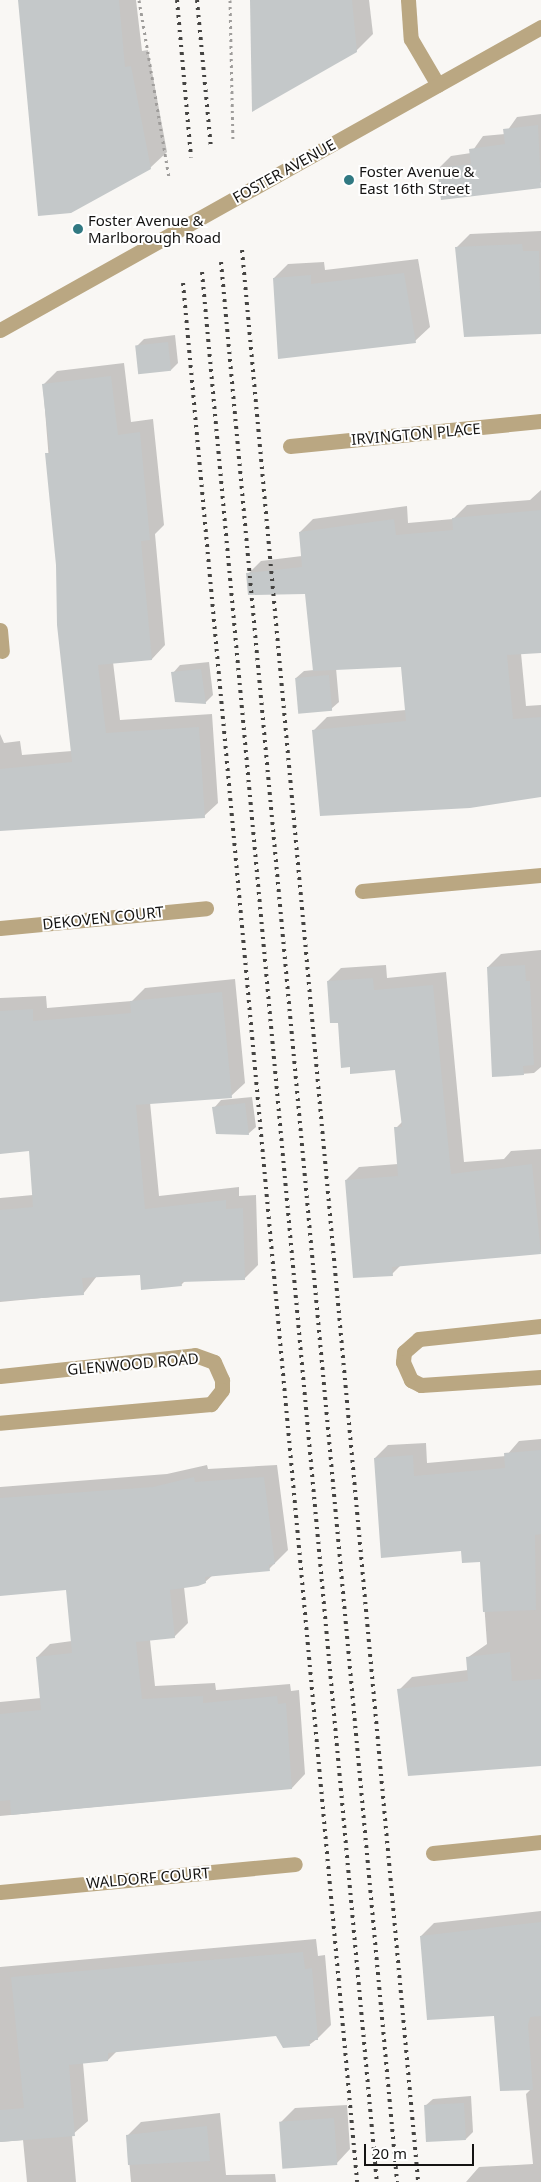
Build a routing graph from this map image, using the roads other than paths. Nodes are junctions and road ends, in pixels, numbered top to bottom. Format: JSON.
{"nodes":[{"id":1,"x":408,"y":0,"type":"edge"},
{"id":2,"x":541,"y":27,"type":"edge"},
{"id":3,"x":438,"y":85,"type":"junction"},
{"id":4,"x":0,"y":327,"type":"edge"},
{"id":5,"x":541,"y":422,"type":"edge"},
{"id":6,"x":290,"y":446,"type":"dead end"},
{"id":7,"x":0,"y":630,"type":"edge"},
{"id":8,"x":2,"y":650,"type":"dead end"},
{"id":9,"x":541,"y":875,"type":"edge"},
{"id":10,"x":362,"y":891,"type":"dead end"},
{"id":11,"x":206,"y":908,"type":"dead end"},
{"id":12,"x":0,"y":928,"type":"edge"},
{"id":13,"x":541,"y":1326,"type":"edge"},
{"id":14,"x":0,"y":1376,"type":"edge"},
{"id":15,"x":541,"y":1376,"type":"edge"},
{"id":16,"x":0,"y":1422,"type":"edge"},
{"id":17,"x":541,"y":1842,"type":"edge"},
{"id":18,"x":433,"y":1852,"type":"dead end"},
{"id":19,"x":295,"y":1864,"type":"dead end"},
{"id":20,"x":0,"y":1892,"type":"edge"}],
"edges":[{"from":1,"to":3,"type":"street"},
{"from":2,"to":3,"type":"street","name":"FOSTER AVENUE"},
{"from":3,"to":4,"type":"street","name":"FOSTER AVENUE"},
{"from":5,"to":6,"type":"street","name":"IRVINGTON PLACE"},
{"from":7,"to":8,"type":"street"},
{"from":9,"to":10,"type":"street"},
{"from":11,"to":12,"type":"street","name":"DEKOVEN COURT"},
{"from":13,"to":15,"type":"street"},
{"from":14,"to":16,"type":"street","name":"GLENWOOD ROAD"},
{"from":17,"to":18,"type":"street"},
{"from":19,"to":20,"type":"street","name":"WALDORF COURT"}]}
